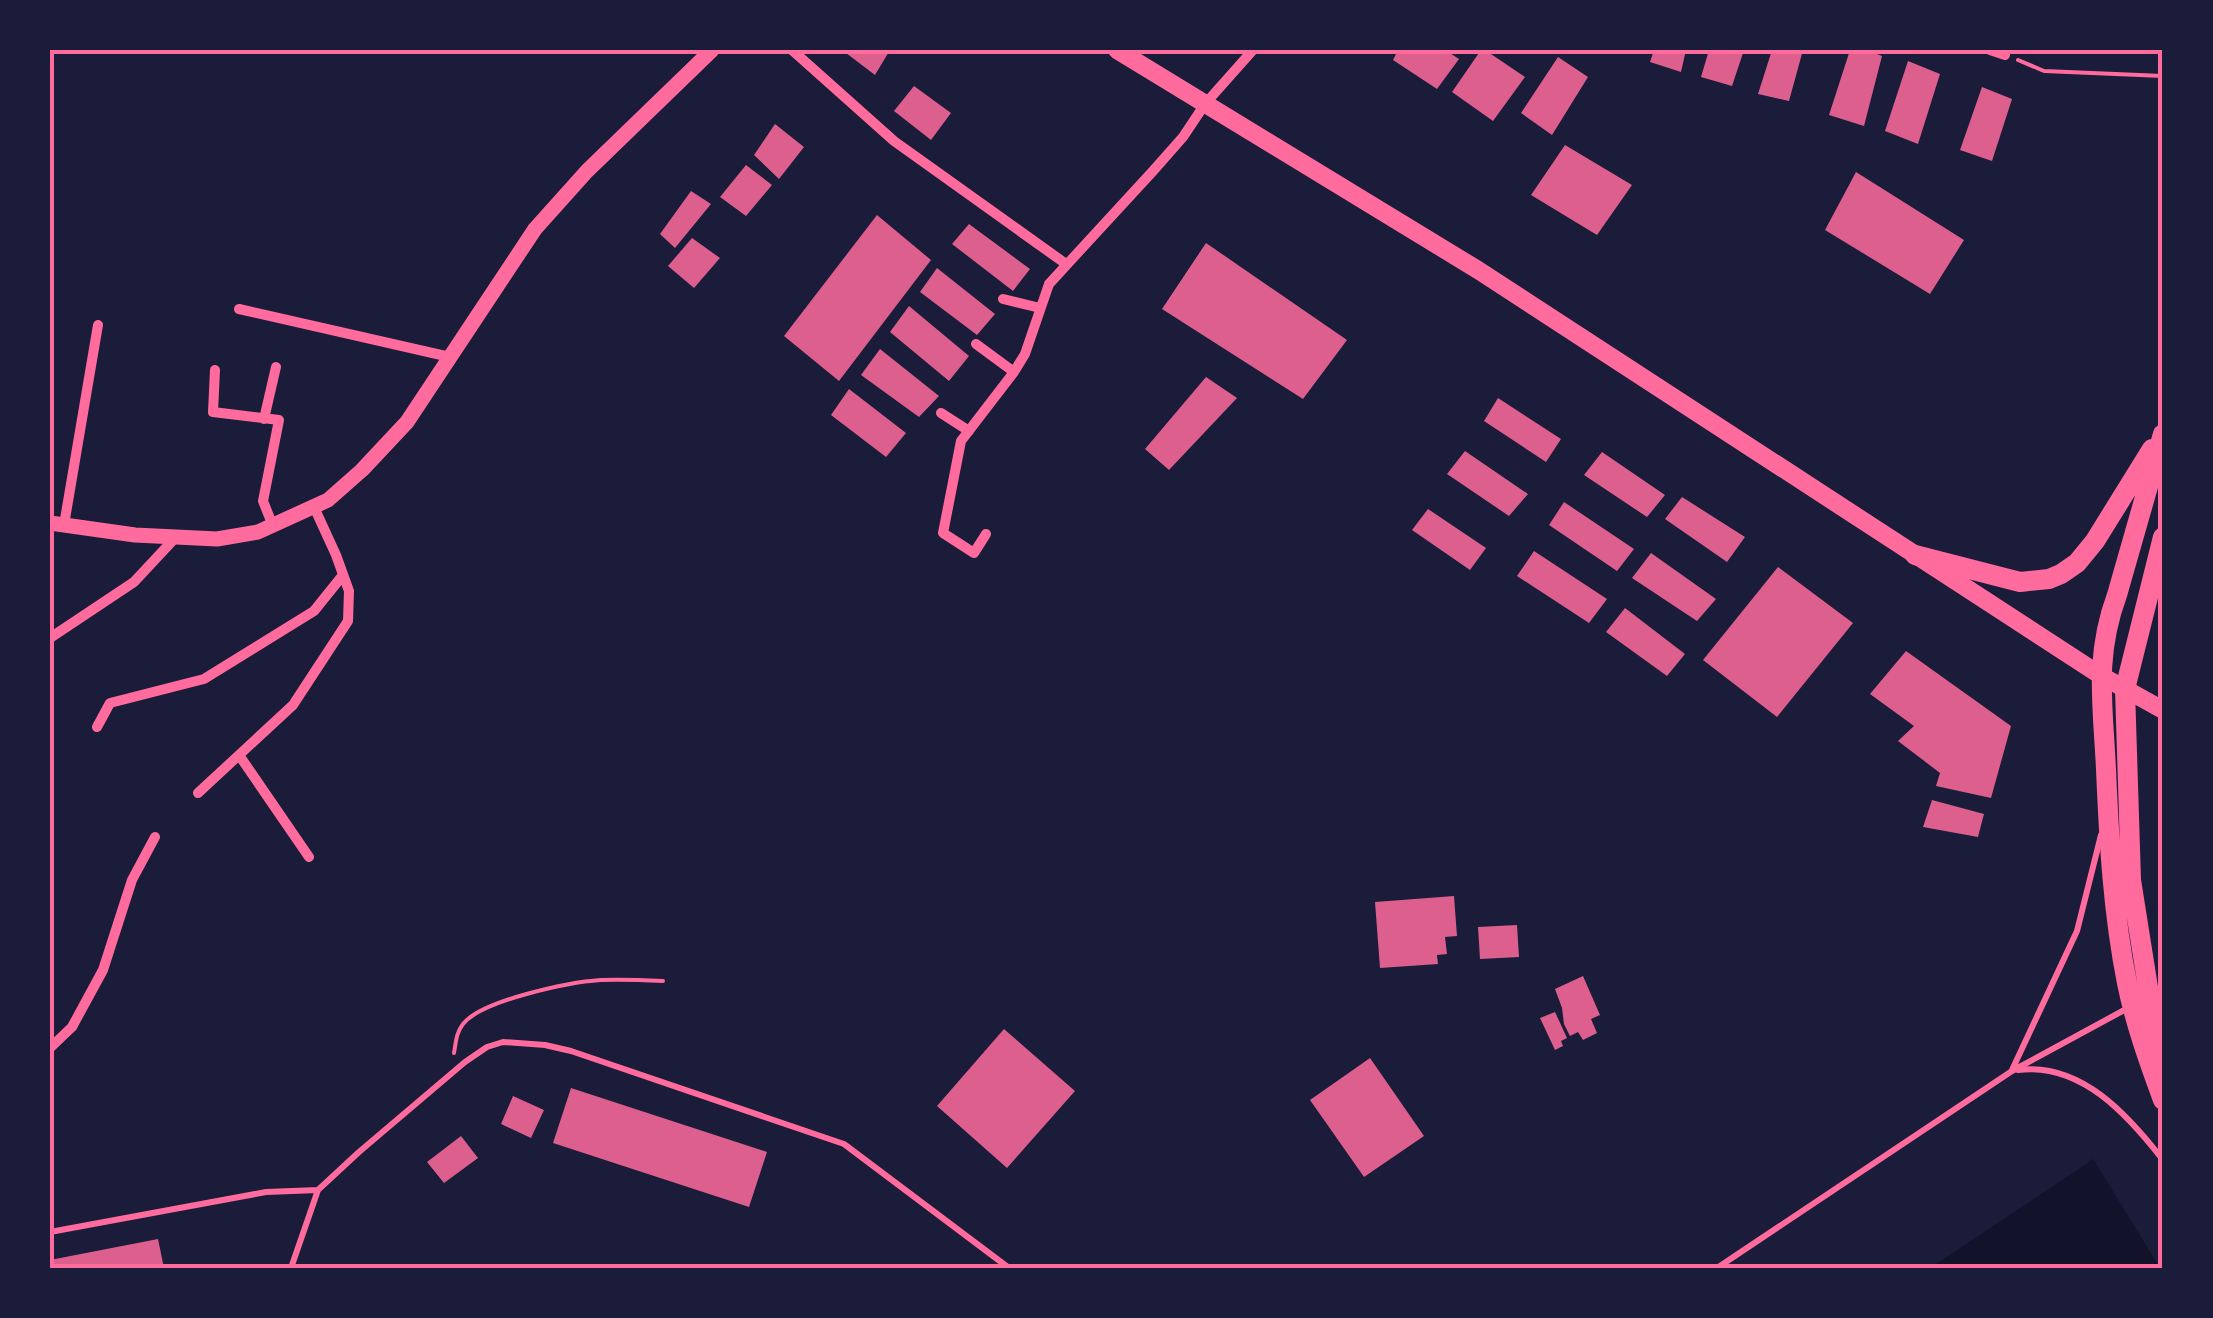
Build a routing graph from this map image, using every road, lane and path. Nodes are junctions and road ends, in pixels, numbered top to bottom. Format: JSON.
{"nodes":[{"id":1,"x":712,"y":50,"type":"edge"},
{"id":2,"x":792,"y":50,"type":"edge"},
{"id":3,"x":1117,"y":50,"type":"edge"},
{"id":4,"x":1253,"y":50,"type":"edge"},
{"id":5,"x":1990,"y":50,"type":"edge"},
{"id":6,"x":2005,"y":55,"type":"joint"},
{"id":7,"x":2163,"y":76,"type":"edge"},
{"id":8,"x":1205,"y":104,"type":"junction"},
{"id":9,"x":1066,"y":264,"type":"junction"},
{"id":10,"x":1003,"y":299,"type":"dead end"},
{"id":11,"x":1040,"y":308,"type":"junction"},
{"id":12,"x":240,"y":309,"type":"dead end"},
{"id":13,"x":98,"y":325,"type":"dead end"},
{"id":14,"x":976,"y":344,"type":"dead end"},
{"id":15,"x":450,"y":357,"type":"junction"},
{"id":16,"x":276,"y":367,"type":"dead end"},
{"id":17,"x":215,"y":370,"type":"dead end"},
{"id":18,"x":1014,"y":372,"type":"junction"},
{"id":19,"x":941,"y":413,"type":"dead end"},
{"id":20,"x":264,"y":418,"type":"junction"},
{"id":21,"x":969,"y":430,"type":"junction"},
{"id":22,"x":2163,"y":432,"type":"edge"},
{"id":23,"x":314,"y":508,"type":"junction"},
{"id":24,"x":57,"y":524,"type":"edge"},
{"id":25,"x":273,"y":526,"type":"junction"},
{"id":26,"x":986,"y":534,"type":"dead end"},
{"id":27,"x":176,"y":537,"type":"junction"},
{"id":28,"x":2163,"y":537,"type":"edge"},
{"id":29,"x":1915,"y":555,"type":"junction"},
{"id":30,"x":343,"y":575,"type":"junction"},
{"id":31,"x":50,"y":638,"type":"edge"},
{"id":32,"x":2100,"y":675,"type":"junction"},
{"id":33,"x":2126,"y":689,"type":"junction"},
{"id":34,"x":2163,"y":710,"type":"edge"},
{"id":35,"x":97,"y":727,"type":"dead end"},
{"id":36,"x":239,"y":755,"type":"junction"},
{"id":37,"x":198,"y":793,"type":"dead end"},
{"id":38,"x":2108,"y":804,"type":"junction"},
{"id":39,"x":155,"y":837,"type":"dead end"},
{"id":40,"x":310,"y":858,"type":"dead end"},
{"id":41,"x":663,"y":981,"type":"dead end"},
{"id":42,"x":2133,"y":1006,"type":"junction"},
{"id":43,"x":50,"y":1048,"type":"edge"},
{"id":44,"x":2163,"y":1048,"type":"edge"},
{"id":45,"x":2012,"y":1071,"type":"junction"},
{"id":46,"x":452,"y":1072,"type":"junction"},
{"id":47,"x":2163,"y":1100,"type":"edge"},
{"id":48,"x":2163,"y":1160,"type":"edge"},
{"id":49,"x":318,"y":1190,"type":"junction"},
{"id":50,"x":50,"y":1232,"type":"edge"},
{"id":51,"x":291,"y":1268,"type":"edge"},
{"id":52,"x":1009,"y":1268,"type":"edge"},
{"id":53,"x":1718,"y":1268,"type":"edge"}],
"edges":[{"from":1,"to":15,"type":"street"},
{"from":2,"to":9,"type":"street"},
{"from":3,"to":8,"type":"main road"},
{"from":4,"to":8,"type":"street"},
{"from":5,"to":6,"type":"street"},
{"from":6,"to":7,"type":"path"},
{"from":8,"to":9,"type":"street"},
{"from":8,"to":29,"type":"main road"},
{"from":9,"to":11,"type":"street"},
{"from":10,"to":11,"type":"street"},
{"from":11,"to":18,"type":"street"},
{"from":12,"to":15,"type":"street"},
{"from":13,"to":24,"type":"street"},
{"from":14,"to":18,"type":"street"},
{"from":15,"to":23,"type":"street"},
{"from":16,"to":20,"type":"street"},
{"from":17,"to":20,"type":"street"},
{"from":18,"to":21,"type":"street"},
{"from":19,"to":21,"type":"street"},
{"from":20,"to":25,"type":"street"},
{"from":21,"to":26,"type":"street"},
{"from":22,"to":29,"type":"main road"},
{"from":22,"to":32,"type":"main road"},
{"from":23,"to":25,"type":"street"},
{"from":23,"to":30,"type":"street"},
{"from":24,"to":27,"type":"street"},
{"from":25,"to":27,"type":"street"},
{"from":27,"to":31,"type":"street"},
{"from":28,"to":33,"type":"main road"},
{"from":29,"to":32,"type":"main road"},
{"from":30,"to":35,"type":"street"},
{"from":30,"to":36,"type":"street"},
{"from":32,"to":33,"type":"main road"},
{"from":32,"to":38,"type":"main road"},
{"from":33,"to":34,"type":"main road"},
{"from":33,"to":44,"type":"main road"},
{"from":36,"to":37,"type":"street"},
{"from":36,"to":40,"type":"street"},
{"from":38,"to":42,"type":"main road"},
{"from":38,"to":45,"type":"lane"},
{"from":39,"to":43,"type":"street"},
{"from":41,"to":46,"type":"path"},
{"from":42,"to":45,"type":"lane"},
{"from":42,"to":47,"type":"main road"},
{"from":45,"to":48,"type":"lane"},
{"from":45,"to":53,"type":"lane"},
{"from":46,"to":49,"type":"lane"},
{"from":46,"to":52,"type":"lane"},
{"from":49,"to":50,"type":"lane"},
{"from":49,"to":51,"type":"lane"}]}
